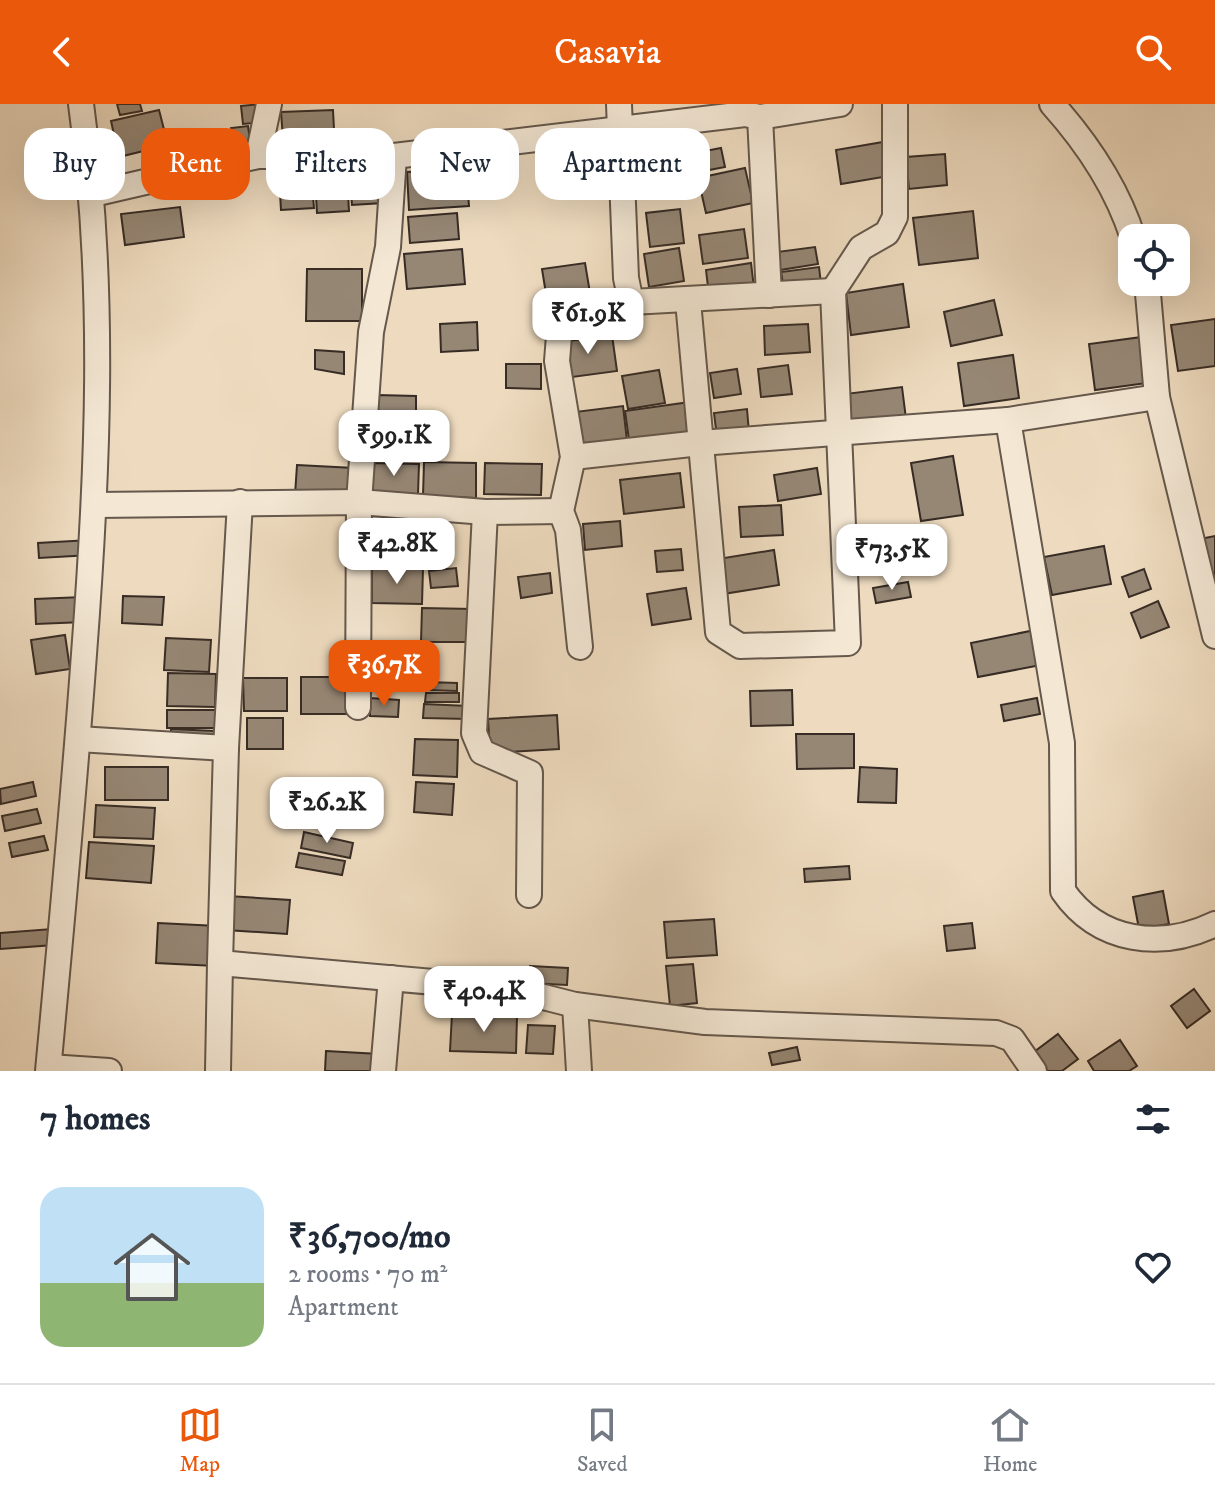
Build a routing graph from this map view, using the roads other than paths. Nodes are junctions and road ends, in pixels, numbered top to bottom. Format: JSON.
{"nodes":[{"id":1,"x":81,"y":104,"type":"edge"},
{"id":2,"x":269,"y":104,"type":"edge"},
{"id":3,"x":619,"y":104,"type":"edge"},
{"id":4,"x":840,"y":104,"type":"edge"},
{"id":5,"x":895,"y":104,"type":"edge"},
{"id":6,"x":1052,"y":104,"type":"edge"},
{"id":7,"x":760,"y":117,"type":"junction"},
{"id":8,"x":84,"y":128,"type":"edge"},
{"id":9,"x":621,"y":128,"type":"edge"},
{"id":10,"x":649,"y":128,"type":"edge"},
{"id":11,"x":535,"y":141,"type":"edge"},
{"id":12,"x":258,"y":156,"type":"junction"},
{"id":13,"x":266,"y":156,"type":"edge"},
{"id":14,"x":395,"y":156,"type":"edge"},
{"id":15,"x":125,"y":187,"type":"edge"},
{"id":16,"x":93,"y":200,"type":"edge"},
{"id":17,"x":391,"y":200,"type":"edge"},
{"id":18,"x":623,"y":200,"type":"edge"},
{"id":19,"x":1128,"y":224,"type":"edge"},
{"id":20,"x":833,"y":291,"type":"junction"},
{"id":21,"x":769,"y":295,"type":"junction"},
{"id":22,"x":1148,"y":296,"type":"edge"},
{"id":23,"x":688,"y":301,"type":"junction"},
{"id":24,"x":631,"y":302,"type":"junction"},
{"id":25,"x":1157,"y":397,"type":"junction"},
{"id":26,"x":1008,"y":420,"type":"junction"},
{"id":27,"x":838,"y":432,"type":"junction"},
{"id":28,"x":700,"y":443,"type":"junction"},
{"id":29,"x":573,"y":457,"type":"junction"},
{"id":30,"x":240,"y":502,"type":"junction"},
{"id":31,"x":359,"y":502,"type":"junction"},
{"id":32,"x":95,"y":505,"type":"junction"},
{"id":33,"x":561,"y":511,"type":"junction"},
{"id":34,"x":485,"y":512,"type":"junction"},
{"id":35,"x":1215,"y":636,"type":"edge"},
{"id":36,"x":580,"y":647,"type":"dead end"},
{"id":37,"x":358,"y":707,"type":"dead end"},
{"id":38,"x":78,"y":739,"type":"junction"},
{"id":39,"x":226,"y":748,"type":"junction"},
{"id":40,"x":529,"y":895,"type":"dead end"},
{"id":41,"x":1215,"y":924,"type":"edge"},
{"id":42,"x":220,"y":963,"type":"junction"},
{"id":43,"x":391,"y":978,"type":"junction"},
{"id":44,"x":575,"y":1005,"type":"junction"},
{"id":45,"x":49,"y":1069,"type":"edge"},
{"id":46,"x":109,"y":1071,"type":"edge"},
{"id":47,"x":218,"y":1071,"type":"edge"},
{"id":48,"x":383,"y":1071,"type":"edge"},
{"id":49,"x":579,"y":1071,"type":"edge"},
{"id":50,"x":1034,"y":1071,"type":"edge"}],
"edges":[{"from":1,"to":8,"type":"street"},
{"from":2,"to":12,"type":"street"},
{"from":3,"to":9,"type":"street"},
{"from":4,"to":7,"type":"street"},
{"from":5,"to":20,"type":"street"},
{"from":6,"to":19,"type":"street"},
{"from":7,"to":10,"type":"street"},
{"from":7,"to":21,"type":"street"},
{"from":11,"to":14,"type":"street"},
{"from":12,"to":13,"type":"street"},
{"from":12,"to":15,"type":"street"},
{"from":16,"to":32,"type":"street"},
{"from":17,"to":31,"type":"street"},
{"from":18,"to":24,"type":"street"},
{"from":20,"to":21,"type":"street"},
{"from":20,"to":27,"type":"street"},
{"from":21,"to":23,"type":"street"},
{"from":22,"to":25,"type":"street"},
{"from":23,"to":24,"type":"street"},
{"from":23,"to":28,"type":"street"},
{"from":24,"to":29,"type":"street"},
{"from":25,"to":26,"type":"street"},
{"from":25,"to":35,"type":"street"},
{"from":26,"to":27,"type":"street"},
{"from":26,"to":41,"type":"street"},
{"from":27,"to":28,"type":"street"},
{"from":27,"to":28,"type":"street"},
{"from":28,"to":29,"type":"street"},
{"from":29,"to":33,"type":"street"},
{"from":30,"to":31,"type":"street"},
{"from":30,"to":32,"type":"street"},
{"from":30,"to":39,"type":"street"},
{"from":31,"to":34,"type":"street"},
{"from":31,"to":37,"type":"street"},
{"from":32,"to":38,"type":"street"},
{"from":33,"to":34,"type":"street"},
{"from":33,"to":36,"type":"street"},
{"from":34,"to":40,"type":"street"},
{"from":38,"to":39,"type":"street"},
{"from":38,"to":45,"type":"street"},
{"from":39,"to":42,"type":"street"},
{"from":42,"to":43,"type":"street"},
{"from":42,"to":47,"type":"street"},
{"from":43,"to":44,"type":"street"},
{"from":43,"to":48,"type":"street"},
{"from":44,"to":49,"type":"street"},
{"from":44,"to":50,"type":"street"},
{"from":45,"to":46,"type":"street"}]}
